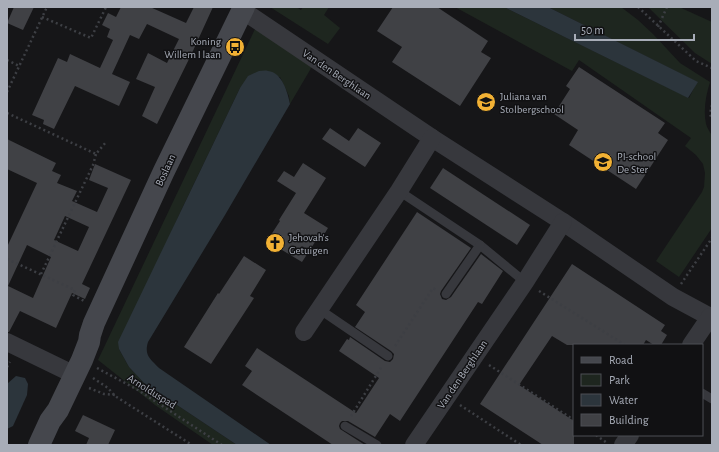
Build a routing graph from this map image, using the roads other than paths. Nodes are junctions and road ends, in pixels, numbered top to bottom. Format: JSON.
{"nodes":[{"id":1,"x":243,"y":9,"type":"edge"},
{"id":2,"x":432,"y":138,"type":"junction"},
{"id":3,"x":398,"y":191,"type":"junction"},
{"id":4,"x":563,"y":222,"type":"junction"},
{"id":5,"x":480,"y":245,"type":"junction"},
{"id":6,"x":525,"y":282,"type":"junction"},
{"id":7,"x":446,"y":294,"type":"dead end"},
{"id":8,"x":319,"y":310,"type":"junction"},
{"id":9,"x":711,"y":317,"type":"edge"},
{"id":10,"x":304,"y":332,"type":"dead end"},
{"id":11,"x":7,"y":342,"type":"edge"},
{"id":12,"x":692,"y":344,"type":"edge"},
{"id":13,"x":388,"y":356,"type":"dead end"},
{"id":14,"x":74,"y":369,"type":"junction"},
{"id":15,"x":703,"y":394,"type":"edge"},
{"id":16,"x":712,"y":399,"type":"edge"},
{"id":17,"x":345,"y":426,"type":"dead end"},
{"id":18,"x":629,"y":436,"type":"edge"},
{"id":19,"x":39,"y":445,"type":"edge"},
{"id":20,"x":377,"y":445,"type":"edge"},
{"id":21,"x":414,"y":445,"type":"edge"},
{"id":22,"x":623,"y":445,"type":"edge"}],
"edges":[{"from":1,"to":2,"type":"street","name":"Van den Berghlaan"},
{"from":1,"to":14,"type":"street","name":"Boslaan"},
{"from":2,"to":3,"type":"street"},
{"from":2,"to":4,"type":"street","name":"Van den Berghlaan"},
{"from":3,"to":5,"type":"lane"},
{"from":3,"to":8,"type":"street"},
{"from":4,"to":6,"type":"street","name":"Van den Berghlaan"},
{"from":4,"to":9,"type":"street","name":"Van den Berghlaan"},
{"from":5,"to":6,"type":"lane"},
{"from":5,"to":7,"type":"lane"},
{"from":6,"to":21,"type":"street","name":"Van den Berghlaan"},
{"from":8,"to":10,"type":"street"},
{"from":8,"to":13,"type":"lane"},
{"from":9,"to":12,"type":"street","name":"Van den Berghlaan"},
{"from":11,"to":14,"type":"street"},
{"from":14,"to":19,"type":"street","name":"Boslaan"},
{"from":15,"to":16,"type":"lane"},
{"from":17,"to":20,"type":"lane"},
{"from":18,"to":22,"type":"street"}]}
